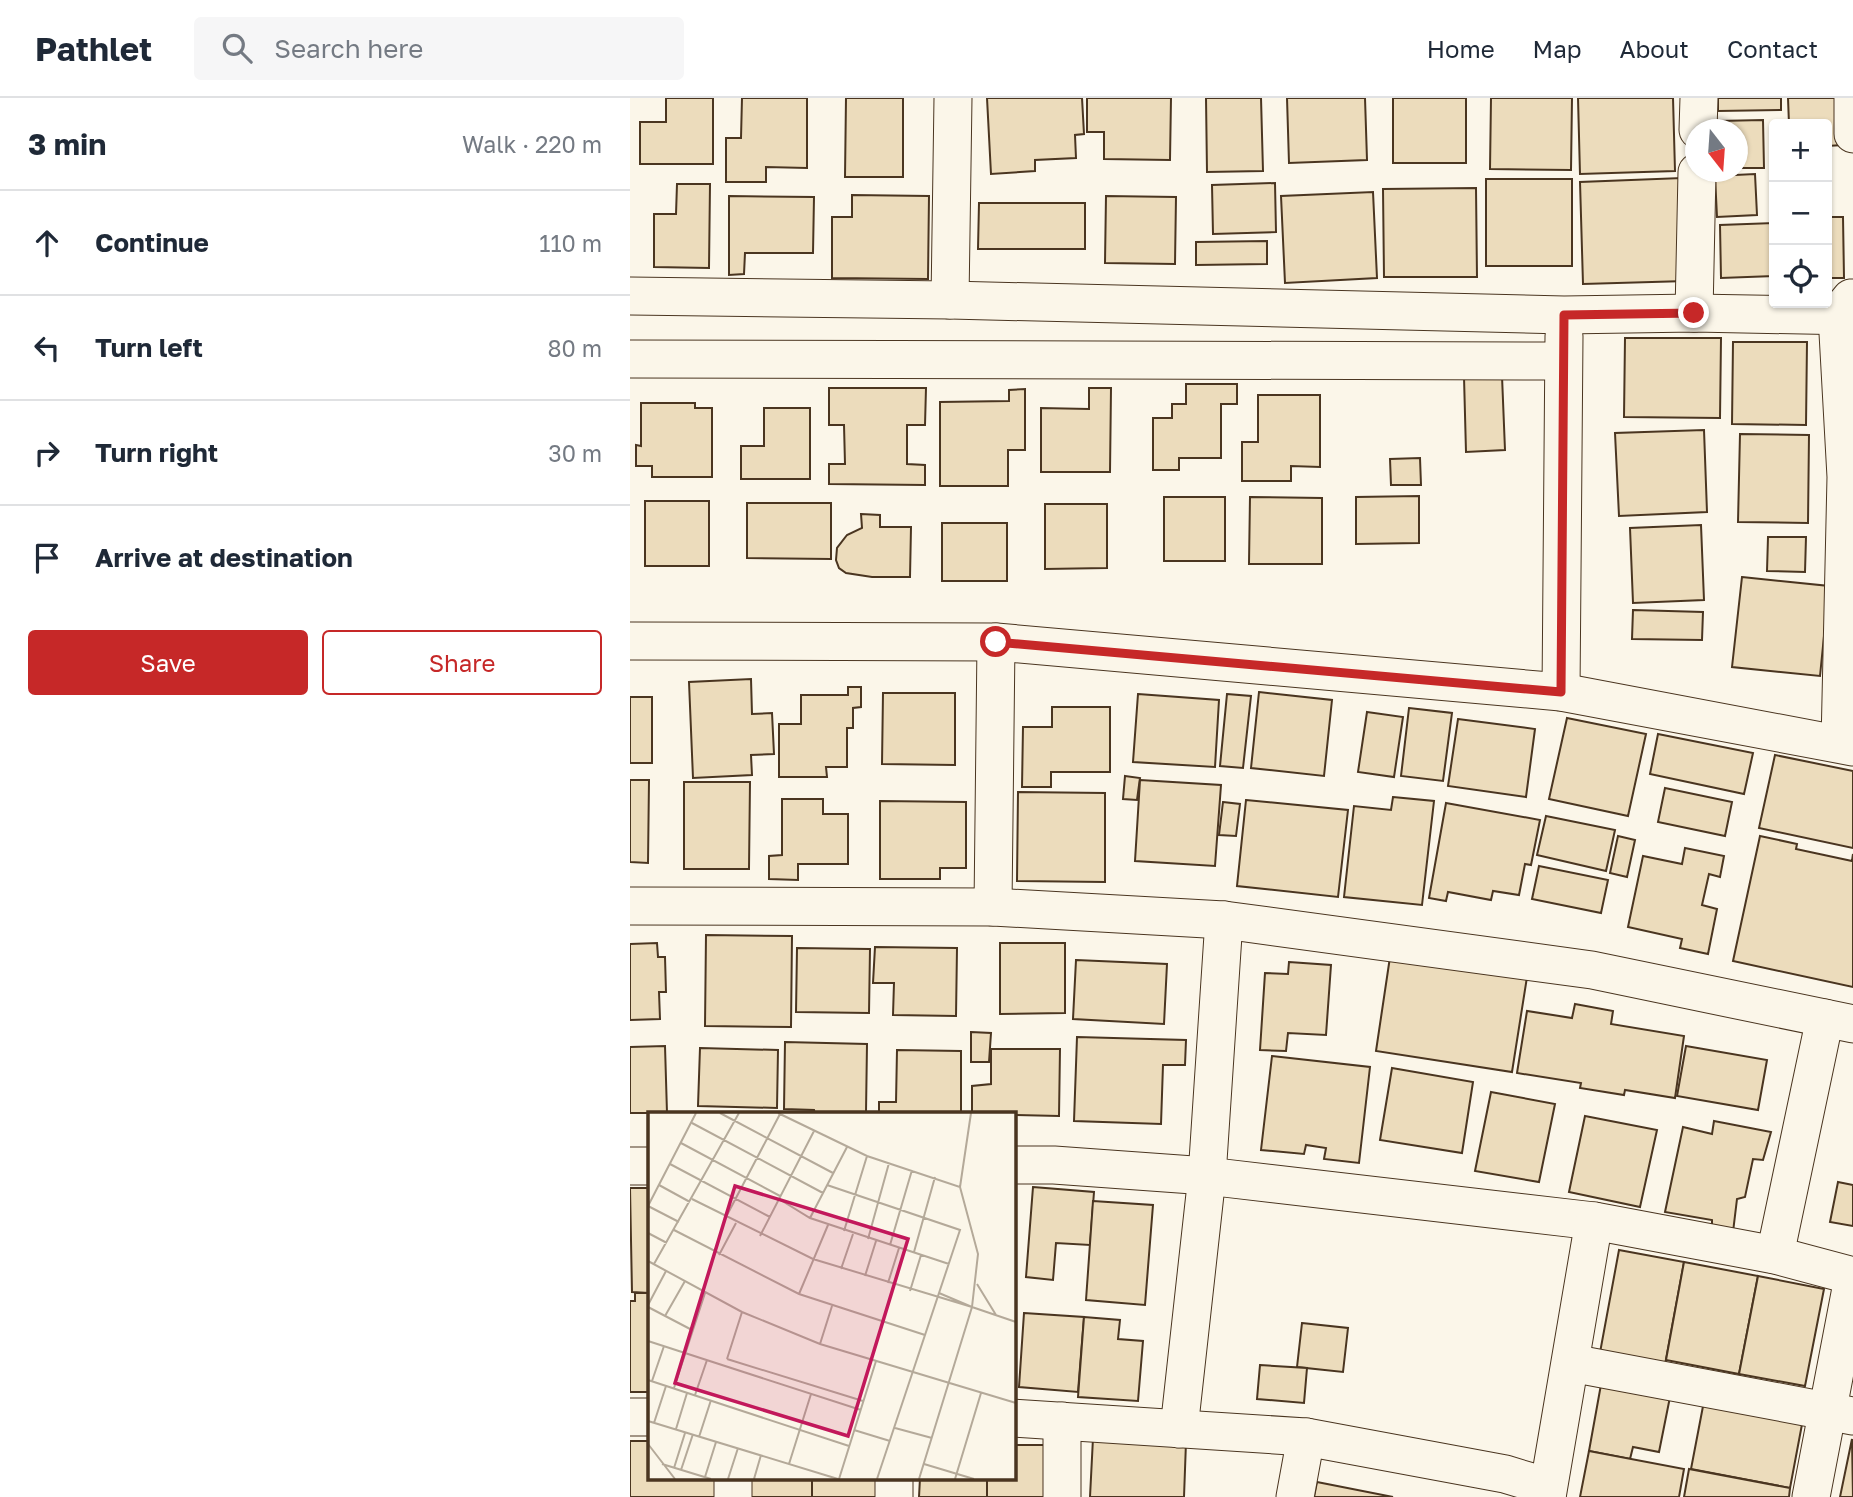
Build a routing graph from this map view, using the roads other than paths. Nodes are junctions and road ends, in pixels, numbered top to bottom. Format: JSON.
{"nodes":[{"id":1,"x":953,"y":98,"type":"edge"},
{"id":2,"x":1699,"y":98,"type":"edge"},
{"id":3,"x":1853,"y":98,"type":"edge"},
{"id":4,"x":1698,"y":119,"type":"edge"},
{"id":5,"x":1853,"y":134,"type":"edge"},
{"id":6,"x":1697,"y":182,"type":"edge"},
{"id":7,"x":630,"y":296,"type":"edge"},
{"id":8,"x":950,"y":300,"type":"junction"},
{"id":9,"x":1848,"y":309,"type":"edge"},
{"id":10,"x":1694,"y":313,"type":"junction"},
{"id":11,"x":1564,"y":315,"type":"junction"},
{"id":12,"x":630,"y":359,"type":"edge"},
{"id":13,"x":1563,"y":361,"type":"junction"},
{"id":14,"x":1849,"y":477,"type":"edge"},
{"id":15,"x":630,"y":641,"type":"edge"},
{"id":16,"x":996,"y":642,"type":"junction"},
{"id":17,"x":1561,"y":692,"type":"junction"},
{"id":18,"x":1847,"y":745,"type":"edge"},
{"id":19,"x":630,"y":906,"type":"edge"},
{"id":20,"x":993,"y":907,"type":"junction"},
{"id":21,"x":1224,"y":920,"type":"junction"},
{"id":22,"x":1839,"y":1021,"type":"edge"},
{"id":23,"x":1015,"y":1165,"type":"edge"},
{"id":24,"x":630,"y":1166,"type":"edge"},
{"id":25,"x":648,"y":1166,"type":"edge"},
{"id":26,"x":1207,"y":1175,"type":"junction"},
{"id":27,"x":1594,"y":1221,"type":"junction"},
{"id":28,"x":1775,"y":1255,"type":"junction"},
{"id":29,"x":1853,"y":1277,"type":"edge"},
{"id":30,"x":1571,"y":1363,"type":"junction"},
{"id":31,"x":1840,"y":1413,"type":"edge"},
{"id":32,"x":648,"y":1417,"type":"edge"},
{"id":33,"x":630,"y":1418,"type":"edge"},
{"id":34,"x":1015,"y":1418,"type":"edge"},
{"id":35,"x":1062,"y":1421,"type":"junction"},
{"id":36,"x":1180,"y":1429,"type":"junction"},
{"id":37,"x":1306,"y":1437,"type":"junction"},
{"id":38,"x":1062,"y":1497,"type":"edge"},
{"id":39,"x":1295,"y":1497,"type":"edge"},
{"id":40,"x":1547,"y":1497,"type":"edge"},
{"id":41,"x":1811,"y":1497,"type":"edge"}],
"edges":[{"from":1,"to":8,"type":"street"},
{"from":2,"to":4,"type":"street"},
{"from":3,"to":5,"type":"street"},
{"from":6,"to":10,"type":"street"},
{"from":7,"to":8,"type":"street"},
{"from":8,"to":11,"type":"street"},
{"from":9,"to":10,"type":"street"},
{"from":9,"to":14,"type":"street"},
{"from":10,"to":11,"type":"street"},
{"from":11,"to":13,"type":"street"},
{"from":12,"to":13,"type":"street"},
{"from":13,"to":17,"type":"street"},
{"from":14,"to":18,"type":"street"},
{"from":15,"to":16,"type":"street"},
{"from":16,"to":17,"type":"street"},
{"from":16,"to":20,"type":"street"},
{"from":17,"to":18,"type":"street"},
{"from":19,"to":20,"type":"street"},
{"from":20,"to":21,"type":"street"},
{"from":21,"to":22,"type":"street"},
{"from":21,"to":26,"type":"street"},
{"from":22,"to":28,"type":"street"},
{"from":23,"to":26,"type":"street"},
{"from":24,"to":25,"type":"street"},
{"from":26,"to":27,"type":"street"},
{"from":26,"to":36,"type":"street"},
{"from":27,"to":28,"type":"street"},
{"from":27,"to":30,"type":"street"},
{"from":28,"to":29,"type":"street"},
{"from":29,"to":31,"type":"street"},
{"from":30,"to":31,"type":"street"},
{"from":30,"to":40,"type":"street"},
{"from":31,"to":41,"type":"street"},
{"from":32,"to":33,"type":"street"},
{"from":34,"to":35,"type":"street"},
{"from":35,"to":36,"type":"street"},
{"from":35,"to":38,"type":"street"},
{"from":36,"to":37,"type":"street"},
{"from":37,"to":39,"type":"street"},
{"from":37,"to":40,"type":"street"}]}
